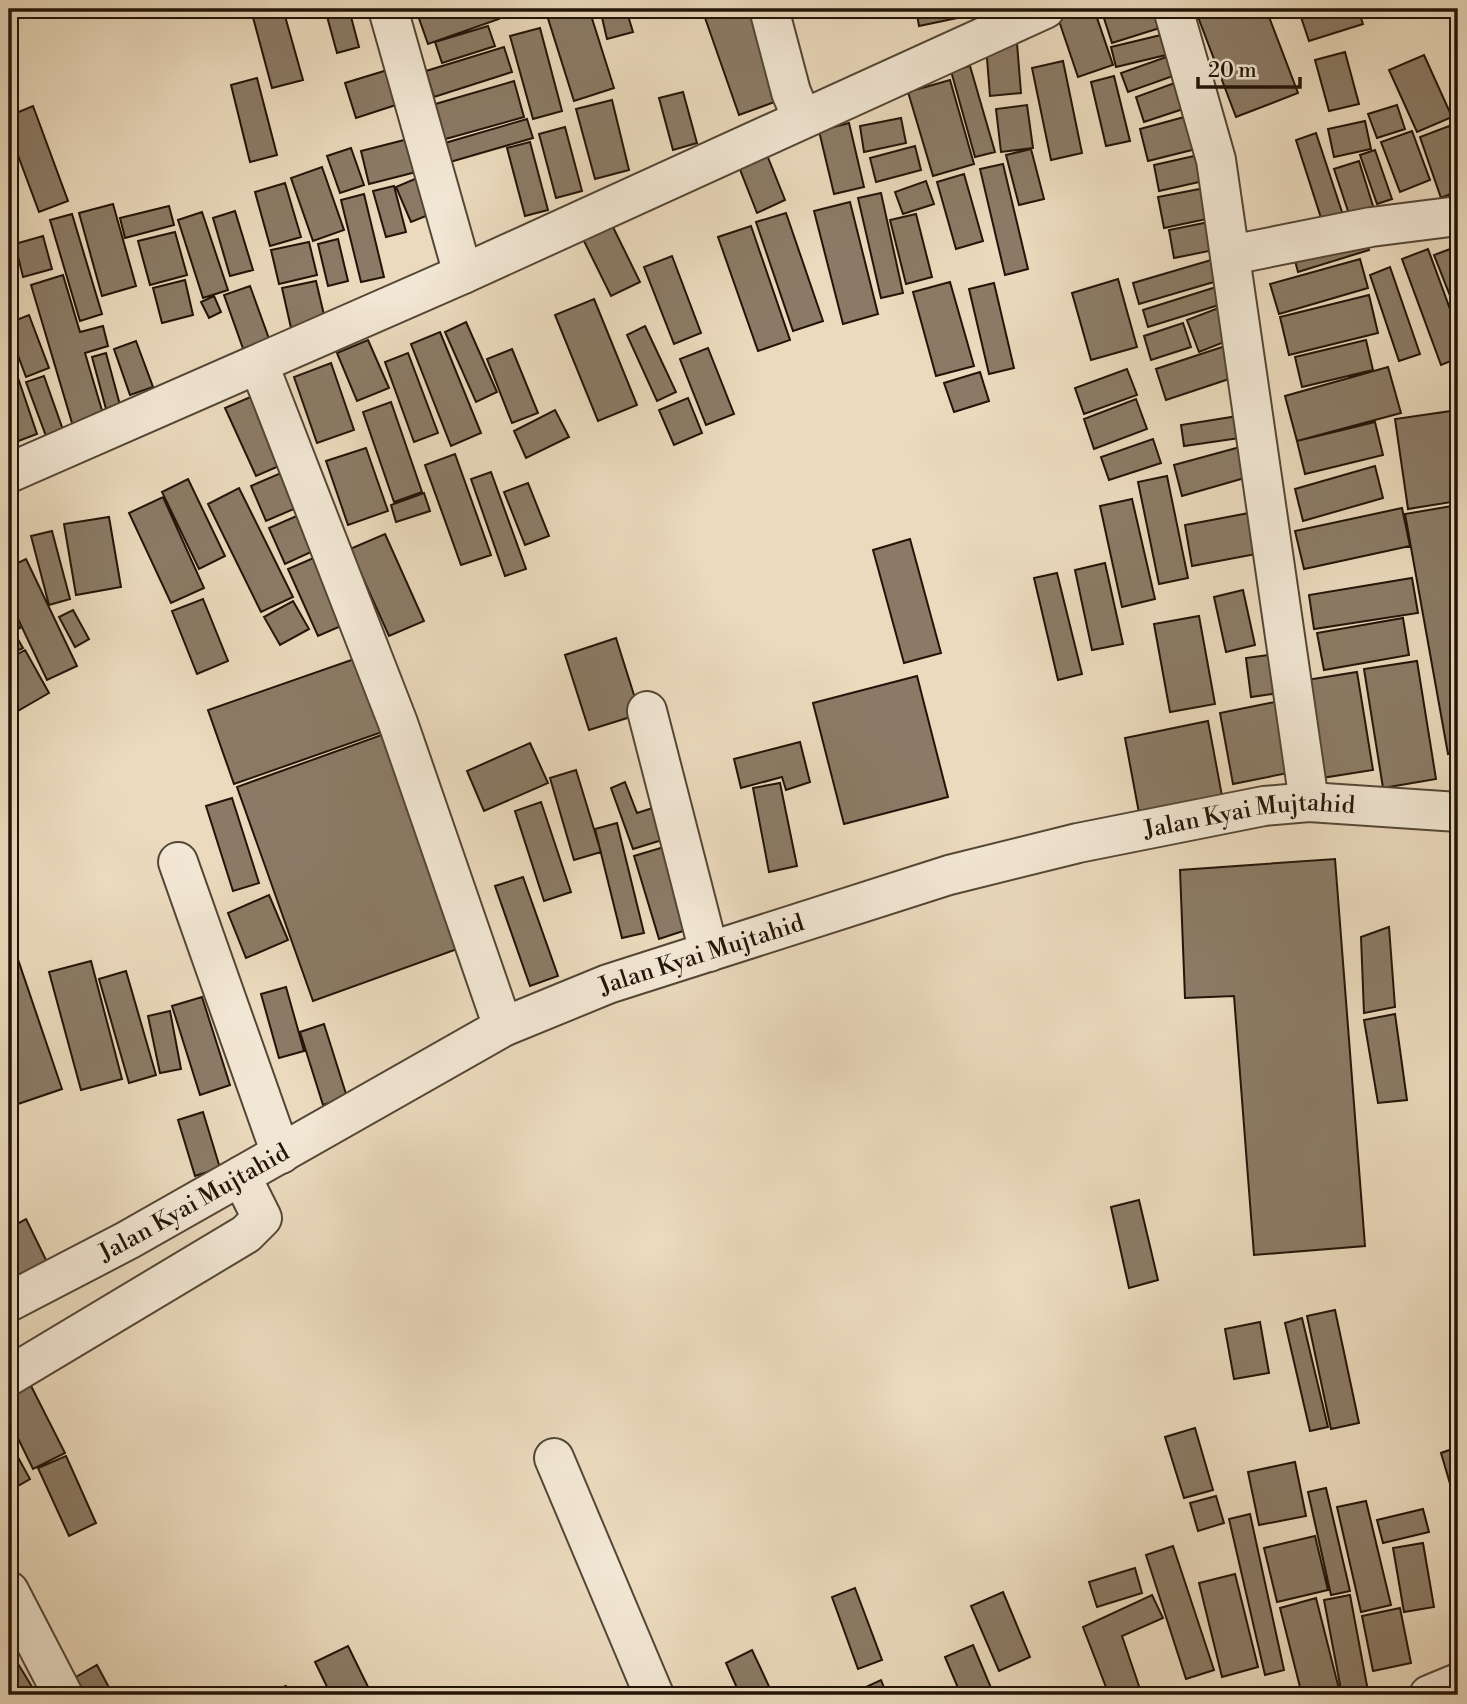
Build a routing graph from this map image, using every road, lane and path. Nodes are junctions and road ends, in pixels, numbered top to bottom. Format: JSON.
{"nodes":[{"id":1,"x":388,"y":9,"type":"edge"},
{"id":2,"x":769,"y":9,"type":"edge"},
{"id":3,"x":1045,"y":9,"type":"edge"},
{"id":4,"x":1173,"y":9,"type":"edge"},
{"id":5,"x":802,"y":118,"type":"junction"},
{"id":6,"x":1458,"y":216,"type":"edge"},
{"id":7,"x":1231,"y":255,"type":"junction"},
{"id":8,"x":463,"y":274,"type":"junction"},
{"id":9,"x":259,"y":365,"type":"junction"},
{"id":10,"x":9,"y":473,"type":"edge"},
{"id":11,"x":647,"y":711,"type":"dead end"},
{"id":12,"x":1309,"y":803,"type":"junction"},
{"id":13,"x":1458,"y":812,"type":"edge"},
{"id":14,"x":178,"y":862,"type":"dead end"},
{"id":15,"x":709,"y":952,"type":"junction"},
{"id":16,"x":503,"y":1027,"type":"junction"},
{"id":17,"x":281,"y":1154,"type":"junction"},
{"id":18,"x":249,"y":1190,"type":"junction"},
{"id":19,"x":9,"y":1302,"type":"edge"},
{"id":20,"x":9,"y":1376,"type":"edge"},
{"id":21,"x":554,"y":1458,"type":"dead end"},
{"id":22,"x":9,"y":1591,"type":"edge"},
{"id":23,"x":1458,"y":1683,"type":"edge"},
{"id":24,"x":63,"y":1695,"type":"edge"},
{"id":25,"x":654,"y":1695,"type":"edge"},
{"id":26,"x":1429,"y":1695,"type":"edge"}],
"edges":[{"from":1,"to":8,"type":"street"},
{"from":2,"to":5,"type":"street"},
{"from":3,"to":5,"type":"street"},
{"from":4,"to":7,"type":"street"},
{"from":5,"to":8,"type":"street"},
{"from":6,"to":7,"type":"street"},
{"from":7,"to":12,"type":"street"},
{"from":8,"to":9,"type":"street"},
{"from":9,"to":10,"type":"street"},
{"from":9,"to":16,"type":"street"},
{"from":11,"to":15,"type":"street"},
{"from":12,"to":13,"type":"street","name":"Jalan Kyai Mujtahid"},
{"from":12,"to":15,"type":"street","name":"Jalan Kyai Mujtahid"},
{"from":14,"to":17,"type":"street"},
{"from":15,"to":16,"type":"street","name":"Jalan Kyai Mujtahid"},
{"from":16,"to":17,"type":"street","name":"Jalan Kyai Mujtahid"},
{"from":17,"to":18,"type":"street","name":"Jalan Kyai Mujtahid"},
{"from":18,"to":19,"type":"street","name":"Jalan Kyai Mujtahid"},
{"from":18,"to":20,"type":"street"},
{"from":21,"to":25,"type":"street"},
{"from":22,"to":24,"type":"street"},
{"from":23,"to":26,"type":"street"}]}
